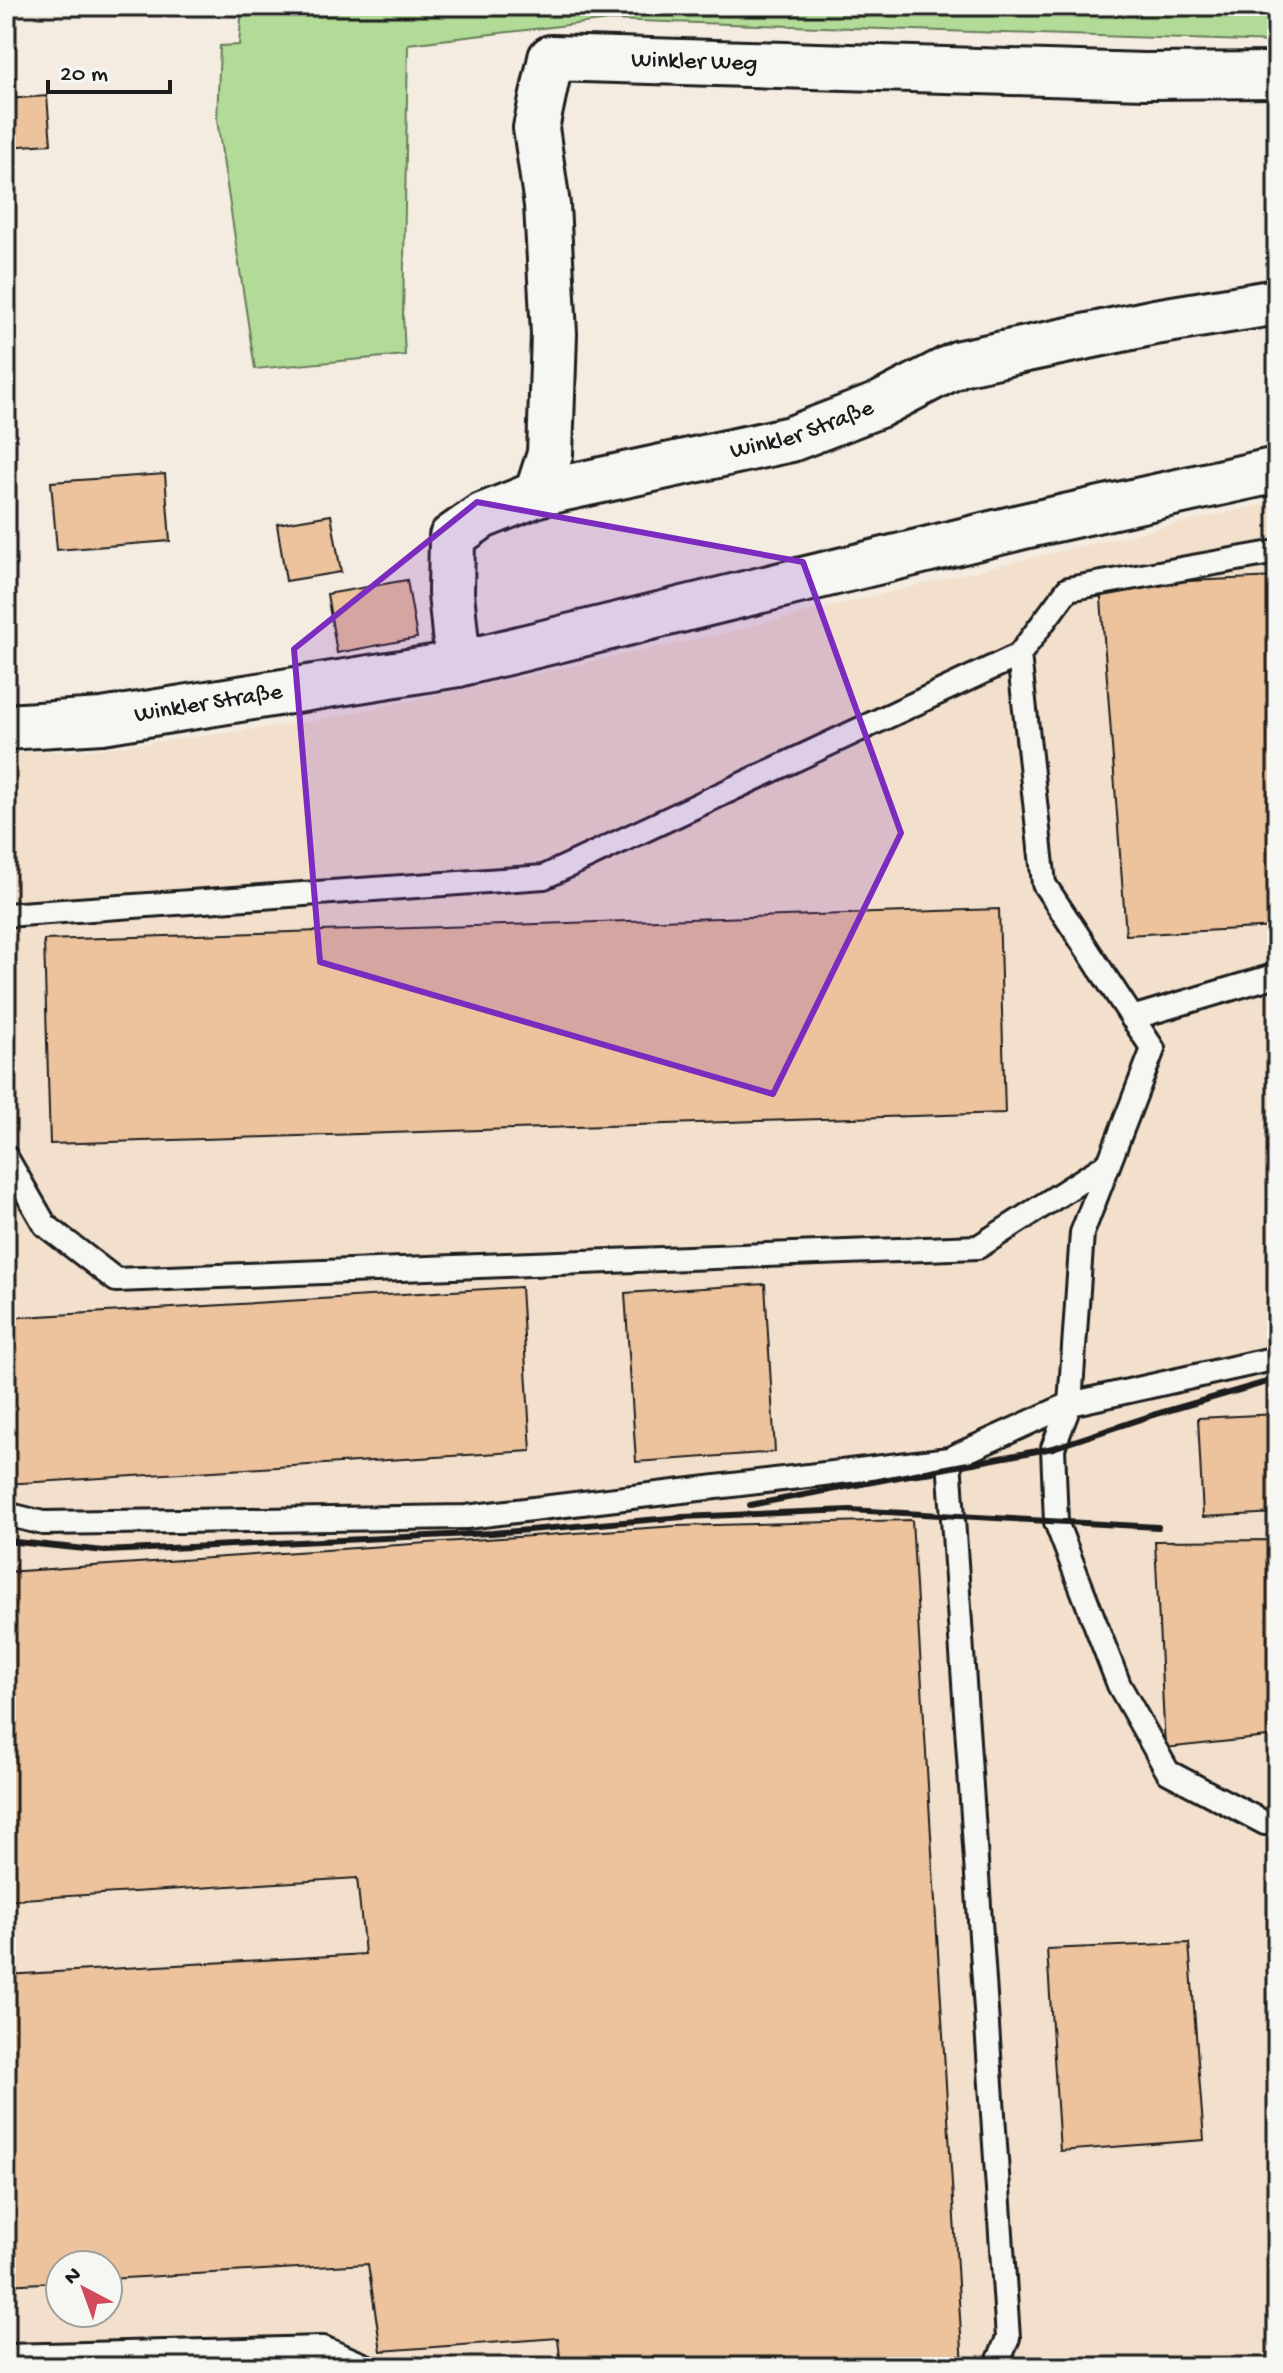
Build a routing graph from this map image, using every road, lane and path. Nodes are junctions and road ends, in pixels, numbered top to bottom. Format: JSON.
{"nodes":[{"id":1,"x":1277,"y":75,"type":"edge"},
{"id":2,"x":1277,"y":302,"type":"edge"},
{"id":3,"x":1277,"y":470,"type":"edge"},
{"id":4,"x":537,"y":494,"type":"junction"},
{"id":5,"x":1277,"y":552,"type":"edge"},
{"id":6,"x":1019,"y":655,"type":"junction"},
{"id":7,"x":458,"y":664,"type":"junction"},
{"id":8,"x":6,"y":727,"type":"edge"},
{"id":9,"x":6,"y":915,"type":"edge"},
{"id":10,"x":1277,"y":975,"type":"edge"},
{"id":11,"x":1132,"y":1018,"type":"junction"},
{"id":12,"x":6,"y":1157,"type":"edge"},
{"id":13,"x":1109,"y":1163,"type":"junction"},
{"id":14,"x":1277,"y":1358,"type":"edge"},
{"id":15,"x":1070,"y":1404,"type":"junction"},
{"id":16,"x":949,"y":1459,"type":"junction"},
{"id":17,"x":6,"y":1514,"type":"edge"},
{"id":18,"x":1277,"y":1823,"type":"edge"},
{"id":19,"x":6,"y":2356,"type":"edge"},
{"id":20,"x":368,"y":2367,"type":"edge"},
{"id":21,"x":996,"y":2367,"type":"edge"}],
"edges":[{"from":1,"to":4,"type":"street","name":"Winkler Weg"},
{"from":2,"to":4,"type":"street","name":"Winkler Straße"},
{"from":3,"to":7,"type":"street","name":"Winkler Straße"},
{"from":4,"to":7,"type":"street","name":"Winkler Straße"},
{"from":5,"to":6,"type":"lane"},
{"from":6,"to":9,"type":"lane"},
{"from":6,"to":11,"type":"lane"},
{"from":7,"to":8,"type":"street","name":"Winkler Straße"},
{"from":10,"to":11,"type":"lane"},
{"from":11,"to":13,"type":"lane"},
{"from":12,"to":13,"type":"lane"},
{"from":13,"to":15,"type":"lane"},
{"from":14,"to":15,"type":"lane"},
{"from":15,"to":16,"type":"lane"},
{"from":15,"to":18,"type":"lane"},
{"from":16,"to":17,"type":"lane"},
{"from":16,"to":21,"type":"lane"},
{"from":19,"to":20,"type":"lane"}]}
